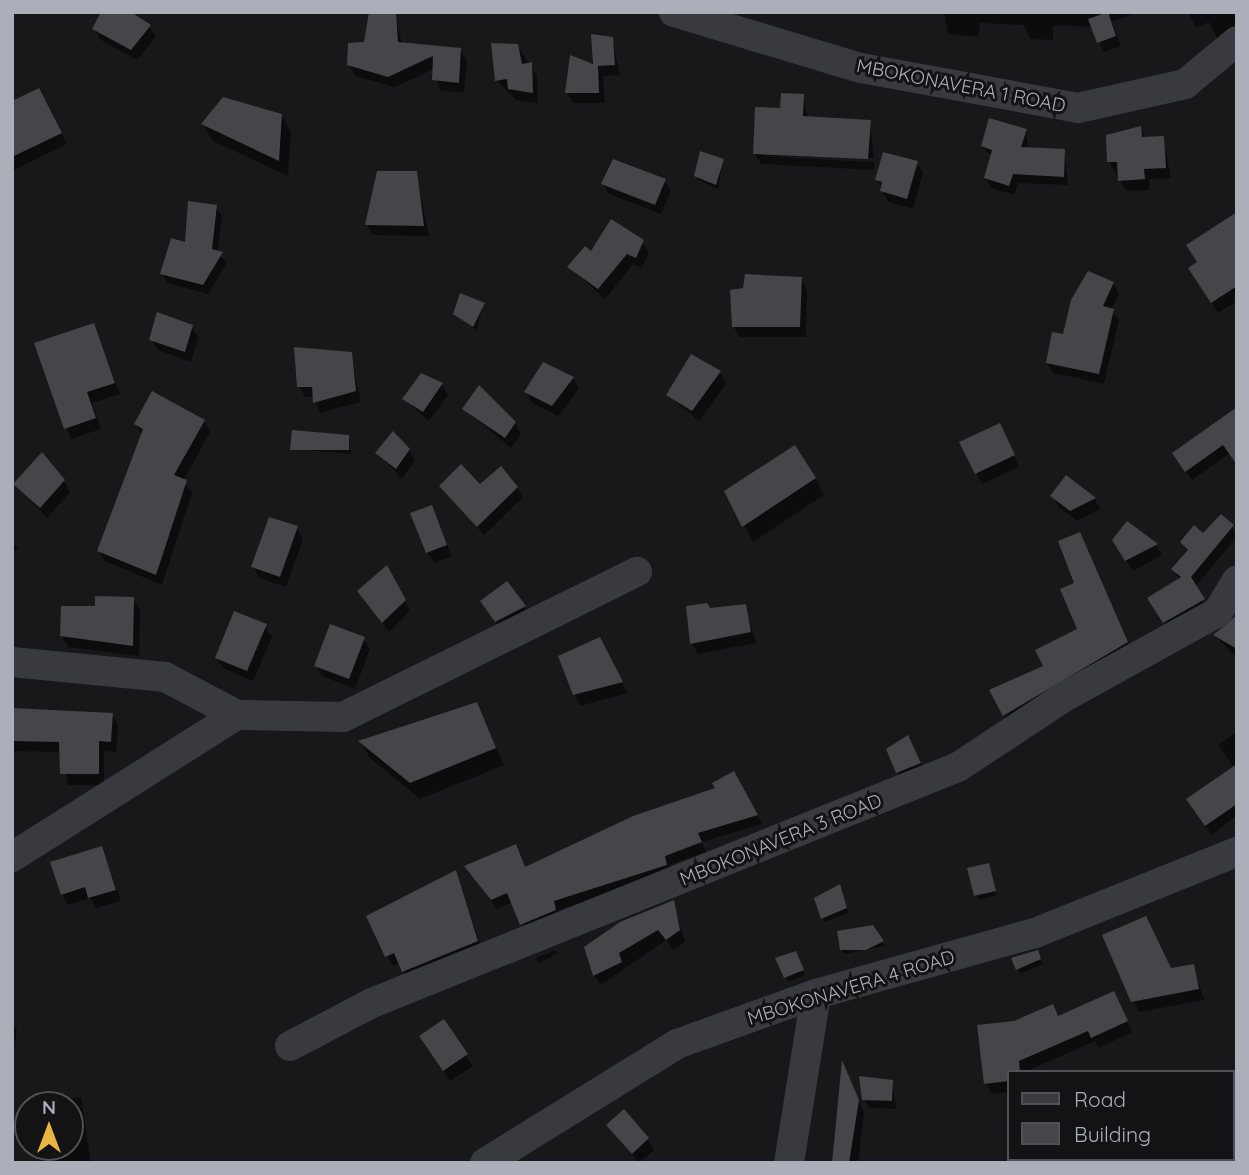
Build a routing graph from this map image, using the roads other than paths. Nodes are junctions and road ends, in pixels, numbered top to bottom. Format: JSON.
{"nodes":[{"id":1,"x":674,"y":12,"type":"edge"},
{"id":2,"x":1237,"y":41,"type":"edge"},
{"id":3,"x":637,"y":572,"type":"dead end"},
{"id":4,"x":1237,"y":580,"type":"edge"},
{"id":5,"x":12,"y":662,"type":"edge"},
{"id":6,"x":237,"y":715,"type":"junction"},
{"id":7,"x":1237,"y":852,"type":"edge"},
{"id":8,"x":12,"y":857,"type":"edge"},
{"id":9,"x":817,"y":994,"type":"junction"},
{"id":10,"x":290,"y":1046,"type":"dead end"},
{"id":11,"x":485,"y":1163,"type":"edge"},
{"id":12,"x":789,"y":1163,"type":"edge"}],
"edges":[{"from":1,"to":2,"type":"street","name":"MBOKONAVERA 1 ROAD"},
{"from":3,"to":6,"type":"street"},
{"from":4,"to":10,"type":"street","name":"MBOKONAVERA 3 ROAD"},
{"from":5,"to":6,"type":"street"},
{"from":6,"to":8,"type":"street"},
{"from":7,"to":9,"type":"street","name":"MBOKONAVERA 4 ROAD"},
{"from":9,"to":11,"type":"street","name":"MBOKONAVERA 4 ROAD"},
{"from":9,"to":12,"type":"street"}]}
